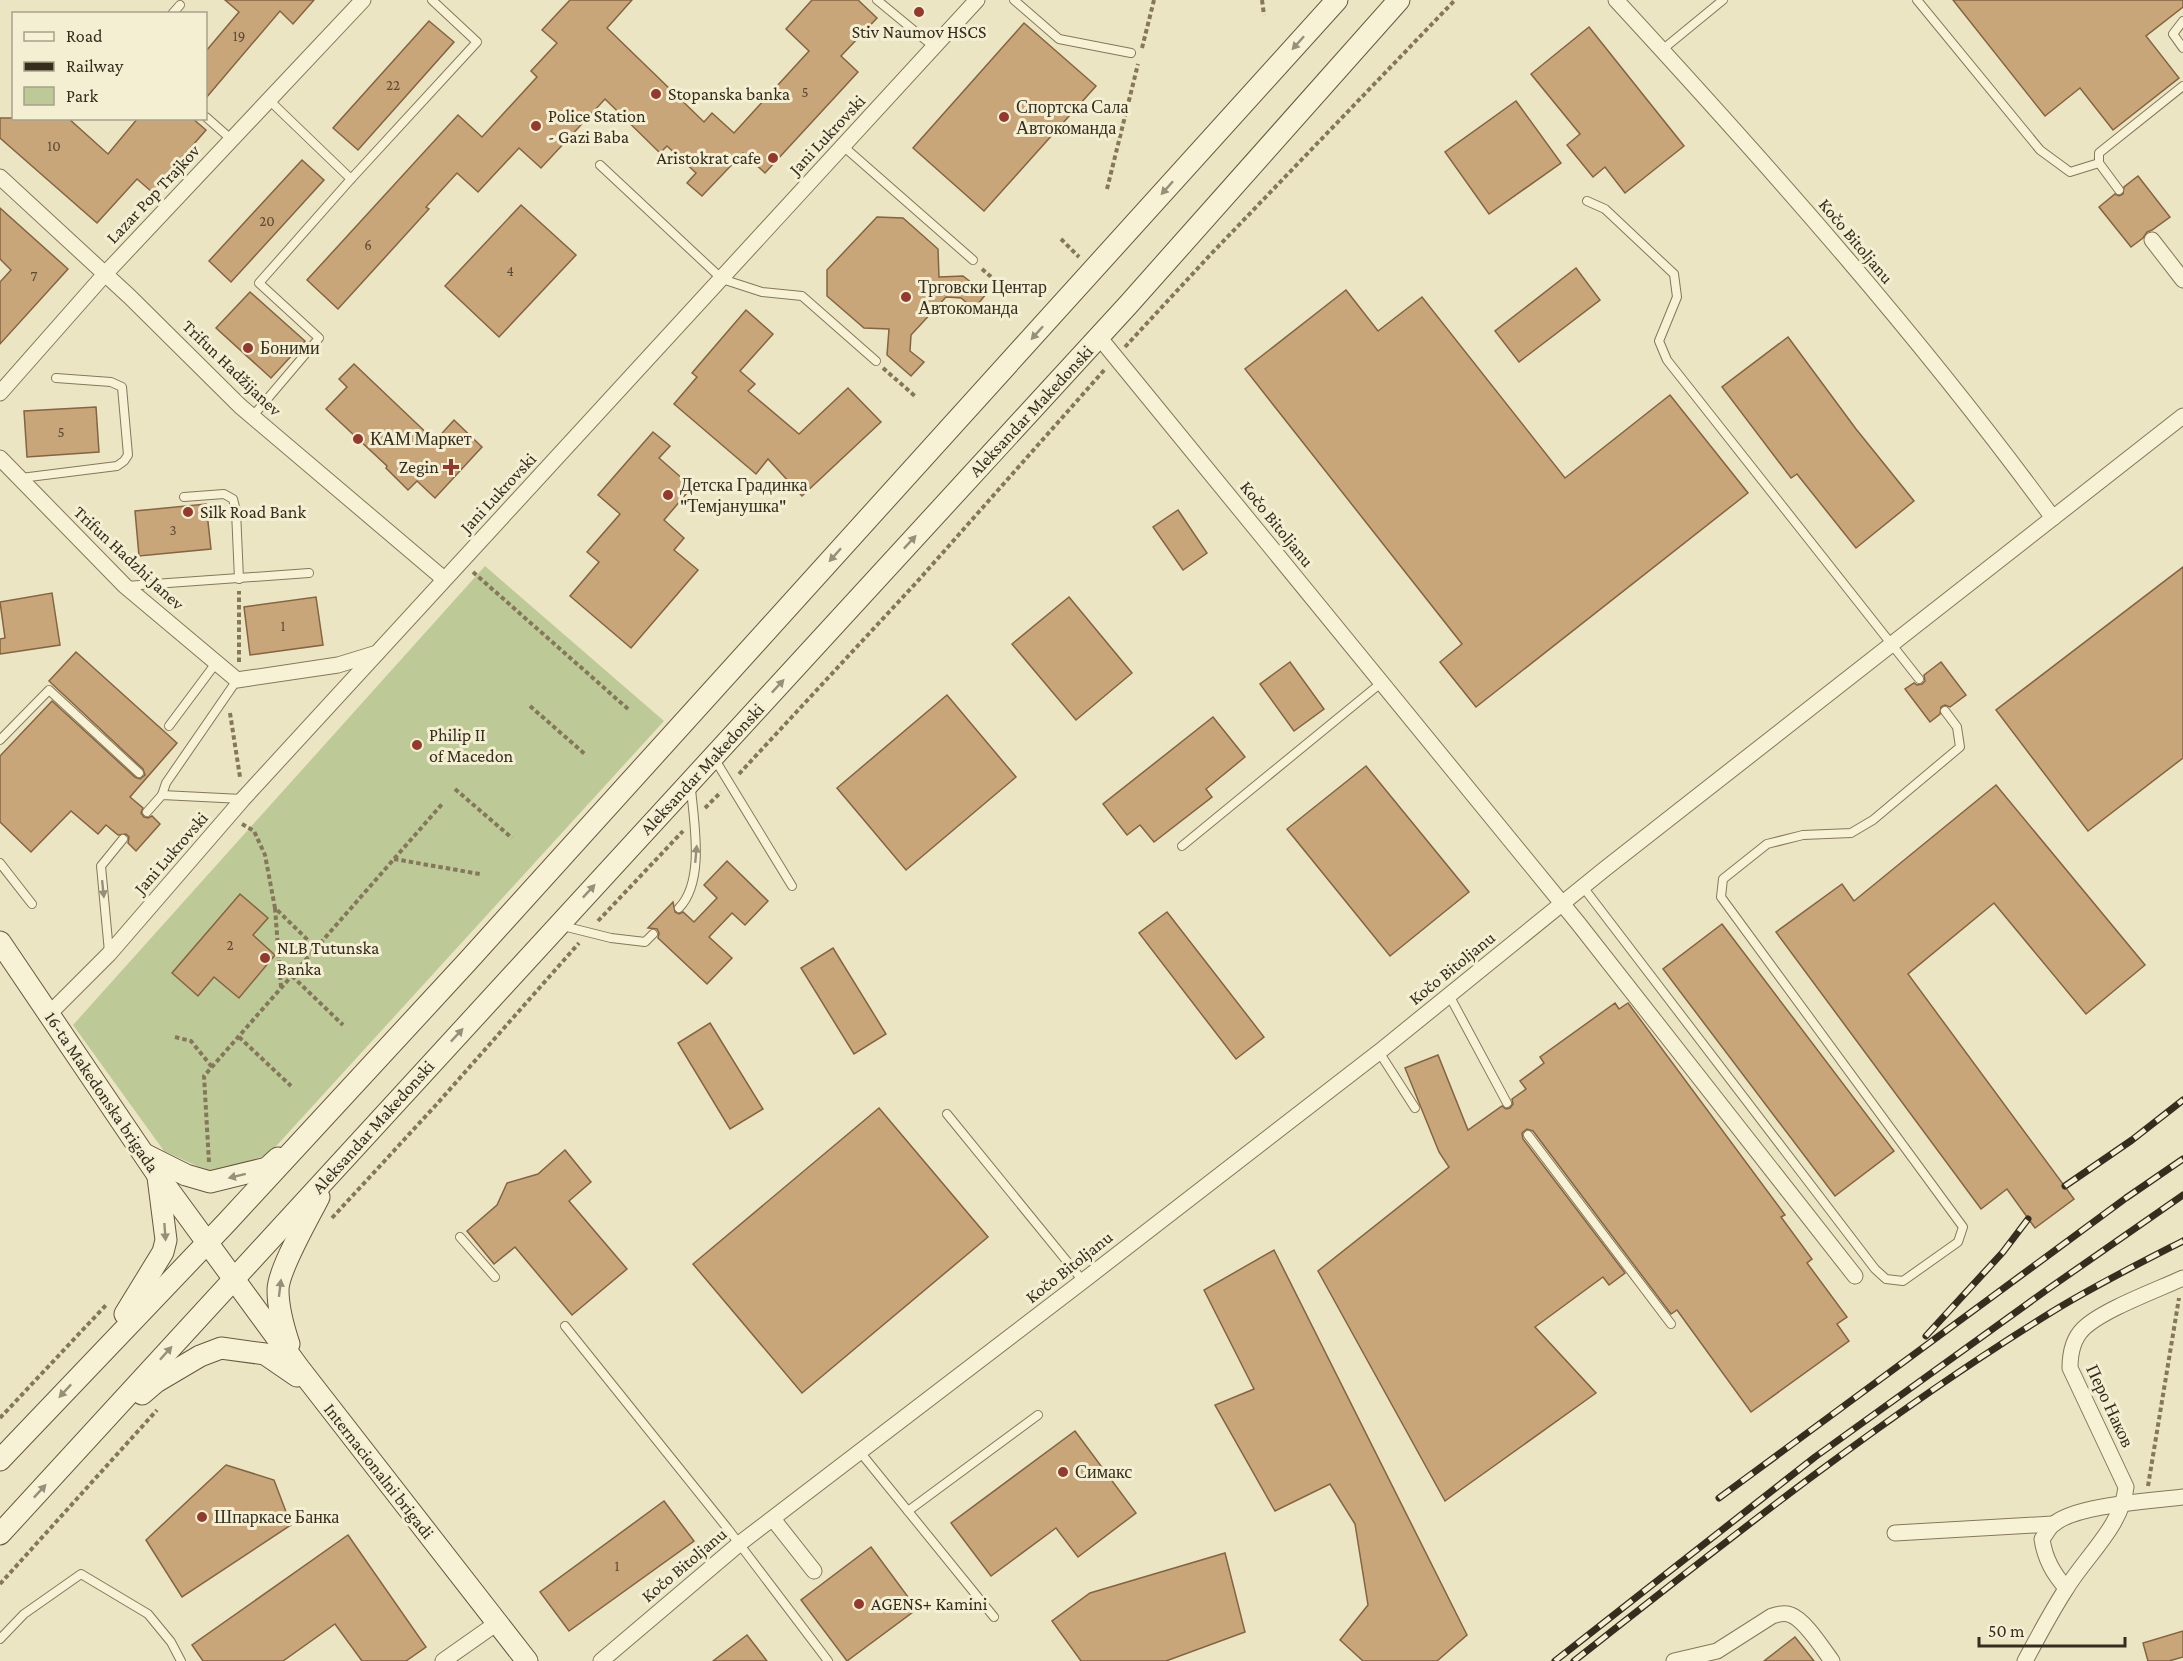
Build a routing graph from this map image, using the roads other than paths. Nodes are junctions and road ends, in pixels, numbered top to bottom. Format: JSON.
{"nodes":[{"id":1,"x":363,"y":0,"type":"edge"},
{"id":2,"x":432,"y":0,"type":"edge"},
{"id":3,"x":877,"y":0,"type":"edge"},
{"id":4,"x":977,"y":0,"type":"edge"},
{"id":5,"x":1014,"y":0,"type":"edge"},
{"id":6,"x":1337,"y":0,"type":"edge"},
{"id":7,"x":1399,"y":0,"type":"edge"},
{"id":8,"x":1616,"y":0,"type":"edge"},
{"id":9,"x":1723,"y":0,"type":"edge"},
{"id":10,"x":1917,"y":0,"type":"edge"},
{"id":11,"x":180,"y":5,"type":"dead end"},
{"id":12,"x":174,"y":12,"type":"edge"},
{"id":13,"x":2183,"y":21,"type":"edge"},
{"id":14,"x":934,"y":47,"type":"junction"},
{"id":15,"x":2183,"y":48,"type":"edge"},
{"id":16,"x":1662,"y":50,"type":"junction"},
{"id":17,"x":1131,"y":53,"type":"dead end"},
{"id":18,"x":2183,"y":86,"type":"edge"},
{"id":19,"x":269,"y":100,"type":"junction"},
{"id":20,"x":207,"y":118,"type":"edge"},
{"id":21,"x":232,"y":140,"type":"junction"},
{"id":22,"x":843,"y":146,"type":"junction"},
{"id":23,"x":2099,"y":163,"type":"junction"},
{"id":24,"x":600,"y":165,"type":"dead end"},
{"id":25,"x":0,"y":177,"type":"edge"},
{"id":26,"x":351,"y":179,"type":"junction"},
{"id":27,"x":2119,"y":190,"type":"dead end"},
{"id":28,"x":1587,"y":201,"type":"dead end"},
{"id":29,"x":2151,"y":237,"type":"dead end"},
{"id":30,"x":973,"y":260,"type":"road end"},
{"id":31,"x":105,"y":274,"type":"junction"},
{"id":32,"x":722,"y":279,"type":"junction"},
{"id":33,"x":2183,"y":280,"type":"edge"},
{"id":34,"x":1099,"y":337,"type":"junction"},
{"id":35,"x":876,"y":361,"type":"road end"},
{"id":36,"x":56,"y":378,"type":"dead end"},
{"id":37,"x":0,"y":393,"type":"edge"},
{"id":38,"x":2183,"y":416,"type":"edge"},
{"id":39,"x":252,"y":417,"type":"junction"},
{"id":40,"x":0,"y":458,"type":"edge"},
{"id":41,"x":20,"y":478,"type":"junction"},
{"id":42,"x":184,"y":497,"type":"dead end"},
{"id":43,"x":2053,"y":518,"type":"junction"},
{"id":44,"x":309,"y":573,"type":"dead end"},
{"id":45,"x":239,"y":579,"type":"junction"},
{"id":46,"x":444,"y":579,"type":"junction"},
{"id":47,"x":125,"y":586,"type":"junction"},
{"id":48,"x":1891,"y":645,"type":"junction"},
{"id":49,"x":378,"y":653,"type":"junction"},
{"id":50,"x":216,"y":663,"type":"junction"},
{"id":51,"x":1919,"y":679,"type":"dead end"},
{"id":52,"x":237,"y":680,"type":"junction"},
{"id":53,"x":1381,"y":683,"type":"junction"},
{"id":54,"x":1945,"y":711,"type":"dead end"},
{"id":55,"x":169,"y":726,"type":"dead end"},
{"id":56,"x":0,"y":740,"type":"edge"},
{"id":57,"x":713,"y":756,"type":"junction"},
{"id":58,"x":139,"y":773,"type":"dead end"},
{"id":59,"x":690,"y":782,"type":"junction"},
{"id":60,"x":162,"y":795,"type":"junction"},
{"id":61,"x":243,"y":799,"type":"junction"},
{"id":62,"x":147,"y":812,"type":"dead end"},
{"id":63,"x":123,"y":839,"type":"dead end"},
{"id":64,"x":1182,"y":846,"type":"dead end"},
{"id":65,"x":0,"y":864,"type":"edge"},
{"id":66,"x":792,"y":886,"type":"dead end"},
{"id":67,"x":1583,"y":887,"type":"junction"},
{"id":68,"x":32,"y":904,"type":"dead end"},
{"id":69,"x":1562,"y":904,"type":"junction"},
{"id":70,"x":679,"y":908,"type":"dead end"},
{"id":71,"x":559,"y":924,"type":"junction"},
{"id":72,"x":653,"y":934,"type":"dead end"},
{"id":73,"x":0,"y":942,"type":"edge"},
{"id":74,"x":109,"y":954,"type":"junction"},
{"id":75,"x":1449,"y":995,"type":"junction"},
{"id":76,"x":49,"y":1014,"type":"junction"},
{"id":77,"x":1379,"y":1052,"type":"junction"},
{"id":78,"x":1507,"y":1102,"type":"dead end"},
{"id":79,"x":1415,"y":1107,"type":"dead end"},
{"id":80,"x":947,"y":1114,"type":"dead end"},
{"id":81,"x":319,"y":1122,"type":"junction"},
{"id":82,"x":1528,"y":1135,"type":"dead end"},
{"id":83,"x":144,"y":1154,"type":"junction"},
{"id":84,"x":333,"y":1170,"type":"junction"},
{"id":85,"x":157,"y":1174,"type":"junction"},
{"id":86,"x":460,"y":1237,"type":"dead end"},
{"id":87,"x":207,"y":1242,"type":"junction"},
{"id":88,"x":1855,"y":1276,"type":"dead end"},
{"id":89,"x":495,"y":1278,"type":"dead end"},
{"id":90,"x":234,"y":1279,"type":"junction"},
{"id":91,"x":1083,"y":1281,"type":"junction"},
{"id":92,"x":2182,"y":1285,"type":"edge"},
{"id":93,"x":1671,"y":1324,"type":"dead end"},
{"id":94,"x":565,"y":1326,"type":"dead end"},
{"id":95,"x":105,"y":1348,"type":"junction"},
{"id":96,"x":296,"y":1365,"type":"junction"},
{"id":97,"x":313,"y":1387,"type":"junction"},
{"id":98,"x":1038,"y":1415,"type":"dead end"},
{"id":99,"x":84,"y":1443,"type":"junction"},
{"id":100,"x":860,"y":1452,"type":"junction"},
{"id":101,"x":0,"y":1460,"type":"edge"},
{"id":102,"x":2183,"y":1497,"type":"edge"},
{"id":103,"x":2124,"y":1503,"type":"junction"},
{"id":104,"x":908,"y":1511,"type":"junction"},
{"id":105,"x":773,"y":1519,"type":"junction"},
{"id":106,"x":2052,"y":1524,"type":"junction"},
{"id":107,"x":1895,"y":1533,"type":"dead end"},
{"id":108,"x":0,"y":1534,"type":"edge"},
{"id":109,"x":739,"y":1544,"type":"junction"},
{"id":110,"x":814,"y":1571,"type":"dead end"},
{"id":111,"x":2066,"y":1588,"type":"junction"},
{"id":112,"x":994,"y":1617,"type":"dead end"},
{"id":113,"x":497,"y":1623,"type":"junction"},
{"id":114,"x":0,"y":1639,"type":"edge"},
{"id":115,"x":181,"y":1661,"type":"edge"},
{"id":116,"x":442,"y":1661,"type":"edge"},
{"id":117,"x":527,"y":1661,"type":"edge"},
{"id":118,"x":601,"y":1661,"type":"edge"},
{"id":119,"x":828,"y":1661,"type":"edge"},
{"id":120,"x":1674,"y":1661,"type":"edge"},
{"id":121,"x":1832,"y":1661,"type":"edge"},
{"id":122,"x":2025,"y":1661,"type":"edge"}],
"edges":[{"from":1,"to":19,"type":"street","name":"Lazar Pop Trajkov"},
{"from":2,"to":26,"type":"lane"},
{"from":3,"to":14,"type":"lane"},
{"from":4,"to":14,"type":"street","name":"Jani Lukrovski"},
{"from":5,"to":17,"type":"lane"},
{"from":6,"to":81,"type":"street","one_way":true},
{"from":7,"to":34,"type":"street","name":"Aleksandar Makedonski"},
{"from":8,"to":16,"type":"street","name":"Kočo Bitoljanu"},
{"from":9,"to":16,"type":"lane"},
{"from":10,"to":23,"type":"lane"},
{"from":11,"to":12,"type":"lane"},
{"from":13,"to":15,"type":"lane"},
{"from":14,"to":22,"type":"street","name":"Jani Lukrovski"},
{"from":16,"to":43,"type":"street","name":"Kočo Bitoljanu"},
{"from":18,"to":23,"type":"lane"},
{"from":19,"to":21,"type":"street","name":"Lazar Pop Trajkov"},
{"from":19,"to":26,"type":"lane"},
{"from":20,"to":21,"type":"lane"},
{"from":21,"to":31,"type":"street","name":"Lazar Pop Trajkov"},
{"from":22,"to":30,"type":"lane"},
{"from":22,"to":32,"type":"street","name":"Jani Lukrovski"},
{"from":23,"to":27,"type":"lane"},
{"from":24,"to":32,"type":"lane"},
{"from":25,"to":31,"type":"street","name":"Trifun Hadžijanev"},
{"from":26,"to":39,"type":"lane"},
{"from":28,"to":48,"type":"lane"},
{"from":29,"to":33,"type":"street"},
{"from":31,"to":37,"type":"street","name":"Lazar Pop Trajkov"},
{"from":31,"to":39,"type":"street","name":"Trifun Hadžijanev"},
{"from":32,"to":35,"type":"lane"},
{"from":32,"to":46,"type":"street","name":"Jani Lukrovski"},
{"from":34,"to":53,"type":"street","name":"Kočo Bitoljanu"},
{"from":57,"to":34,"type":"street","name":"Aleksandar Makedonski","one_way":true},
{"from":36,"to":41,"type":"lane"},
{"from":38,"to":43,"type":"street","name":"Kočo Bitoljanu"},
{"from":39,"to":46,"type":"street","name":"Trifun Hadžijanev"},
{"from":40,"to":41,"type":"street","name":"Trifun Hadzhi Janev"},
{"from":41,"to":47,"type":"street","name":"Trifun Hadzhi Janev"},
{"from":42,"to":45,"type":"lane"},
{"from":43,"to":48,"type":"street","name":"Kočo Bitoljanu"},
{"from":44,"to":45,"type":"lane"},
{"from":45,"to":47,"type":"lane"},
{"from":46,"to":49,"type":"street","name":"Jani Lukrovski"},
{"from":47,"to":50,"type":"street","name":"Trifun Hadzhi Janev"},
{"from":48,"to":51,"type":"lane"},
{"from":48,"to":67,"type":"street","name":"Kočo Bitoljanu"},
{"from":49,"to":52,"type":"street"},
{"from":49,"to":61,"type":"street","name":"Jani Lukrovski"},
{"from":50,"to":52,"type":"street","name":"Trifun Hadzhi Janev"},
{"from":50,"to":55,"type":"lane"},
{"from":52,"to":60,"type":"lane"},
{"from":53,"to":64,"type":"lane"},
{"from":53,"to":69,"type":"street","name":"Kočo Bitoljanu"},
{"from":54,"to":67,"type":"lane"},
{"from":56,"to":58,"type":"lane"},
{"from":57,"to":59,"type":"street","name":"Aleksandar Makedonski"},
{"from":57,"to":66,"type":"lane"},
{"from":70,"to":59,"type":"lane","one_way":true},
{"from":71,"to":59,"type":"street","name":"Aleksandar Makedonski","one_way":true},
{"from":60,"to":61,"type":"lane"},
{"from":60,"to":62,"type":"lane"},
{"from":61,"to":74,"type":"street","name":"Jani Lukrovski"},
{"from":63,"to":74,"type":"lane","one_way":true},
{"from":65,"to":68,"type":"lane"},
{"from":67,"to":69,"type":"street","name":"Kočo Bitoljanu"},
{"from":69,"to":75,"type":"street","name":"Kočo Bitoljanu"},
{"from":69,"to":88,"type":"street","name":"Kočo Bitoljanu"},
{"from":71,"to":72,"type":"lane"},
{"from":84,"to":71,"type":"street","name":"Aleksandar Makedonski","one_way":true},
{"from":73,"to":76,"type":"street","name":"16-ta Makedonska brigada"},
{"from":74,"to":76,"type":"street","name":"Jani Lukrovski"},
{"from":75,"to":77,"type":"street","name":"Kočo Bitoljanu"},
{"from":75,"to":78,"type":"lane"},
{"from":76,"to":83,"type":"street","name":"16-ta Makedonska brigada"},
{"from":77,"to":79,"type":"lane"},
{"from":77,"to":91,"type":"street","name":"Kočo Bitoljanu"},
{"from":80,"to":91,"type":"lane"},
{"from":81,"to":83,"type":"street","one_way":true},
{"from":81,"to":87,"type":"street"},
{"from":82,"to":93,"type":"lane"},
{"from":83,"to":85,"type":"street","name":"16-ta Makedonska brigada"},
{"from":84,"to":90,"type":"street","name":"Aleksandar Makedonski"},
{"from":96,"to":84,"type":"street","one_way":true},
{"from":85,"to":87,"type":"street","name":"16-ta Makedonska brigada"},
{"from":85,"to":95,"type":"street","one_way":true},
{"from":86,"to":89,"type":"lane"},
{"from":87,"to":90,"type":"street","name":"16-ta Makedonska brigada"},
{"from":87,"to":95,"type":"street"},
{"from":90,"to":96,"type":"street","name":"Internacionalni brigadi"},
{"from":99,"to":90,"type":"street","name":"Aleksandar Makedonski","one_way":true},
{"from":91,"to":100,"type":"street","name":"Kočo Bitoljanu"},
{"from":92,"to":103,"type":"street","name":"Перо Наков"},
{"from":94,"to":109,"type":"lane"},
{"from":95,"to":101,"type":"street","one_way":true},
{"from":96,"to":97,"type":"street","name":"Internacionalni brigadi"},
{"from":97,"to":99,"type":"street"},
{"from":97,"to":113,"type":"street","name":"Internacionalni brigadi"},
{"from":98,"to":104,"type":"lane"},
{"from":108,"to":99,"type":"street","name":"Aleksandar Makedonski","one_way":true},
{"from":100,"to":104,"type":"lane"},
{"from":100,"to":105,"type":"street","name":"Kočo Bitoljanu"},
{"from":102,"to":103,"type":"street"},
{"from":103,"to":106,"type":"street"},
{"from":103,"to":111,"type":"street"},
{"from":104,"to":112,"type":"lane"},
{"from":105,"to":109,"type":"street","name":"Kočo Bitoljanu"},
{"from":105,"to":110,"type":"street"},
{"from":106,"to":107,"type":"street"},
{"from":106,"to":111,"type":"street"},
{"from":109,"to":118,"type":"street","name":"Kočo Bitoljanu"},
{"from":109,"to":119,"type":"lane"},
{"from":111,"to":122,"type":"street"},
{"from":113,"to":116,"type":"street"},
{"from":113,"to":117,"type":"street","name":"Internacionalni brigadi"},
{"from":114,"to":115,"type":"lane"},
{"from":120,"to":121,"type":"street"}]}
